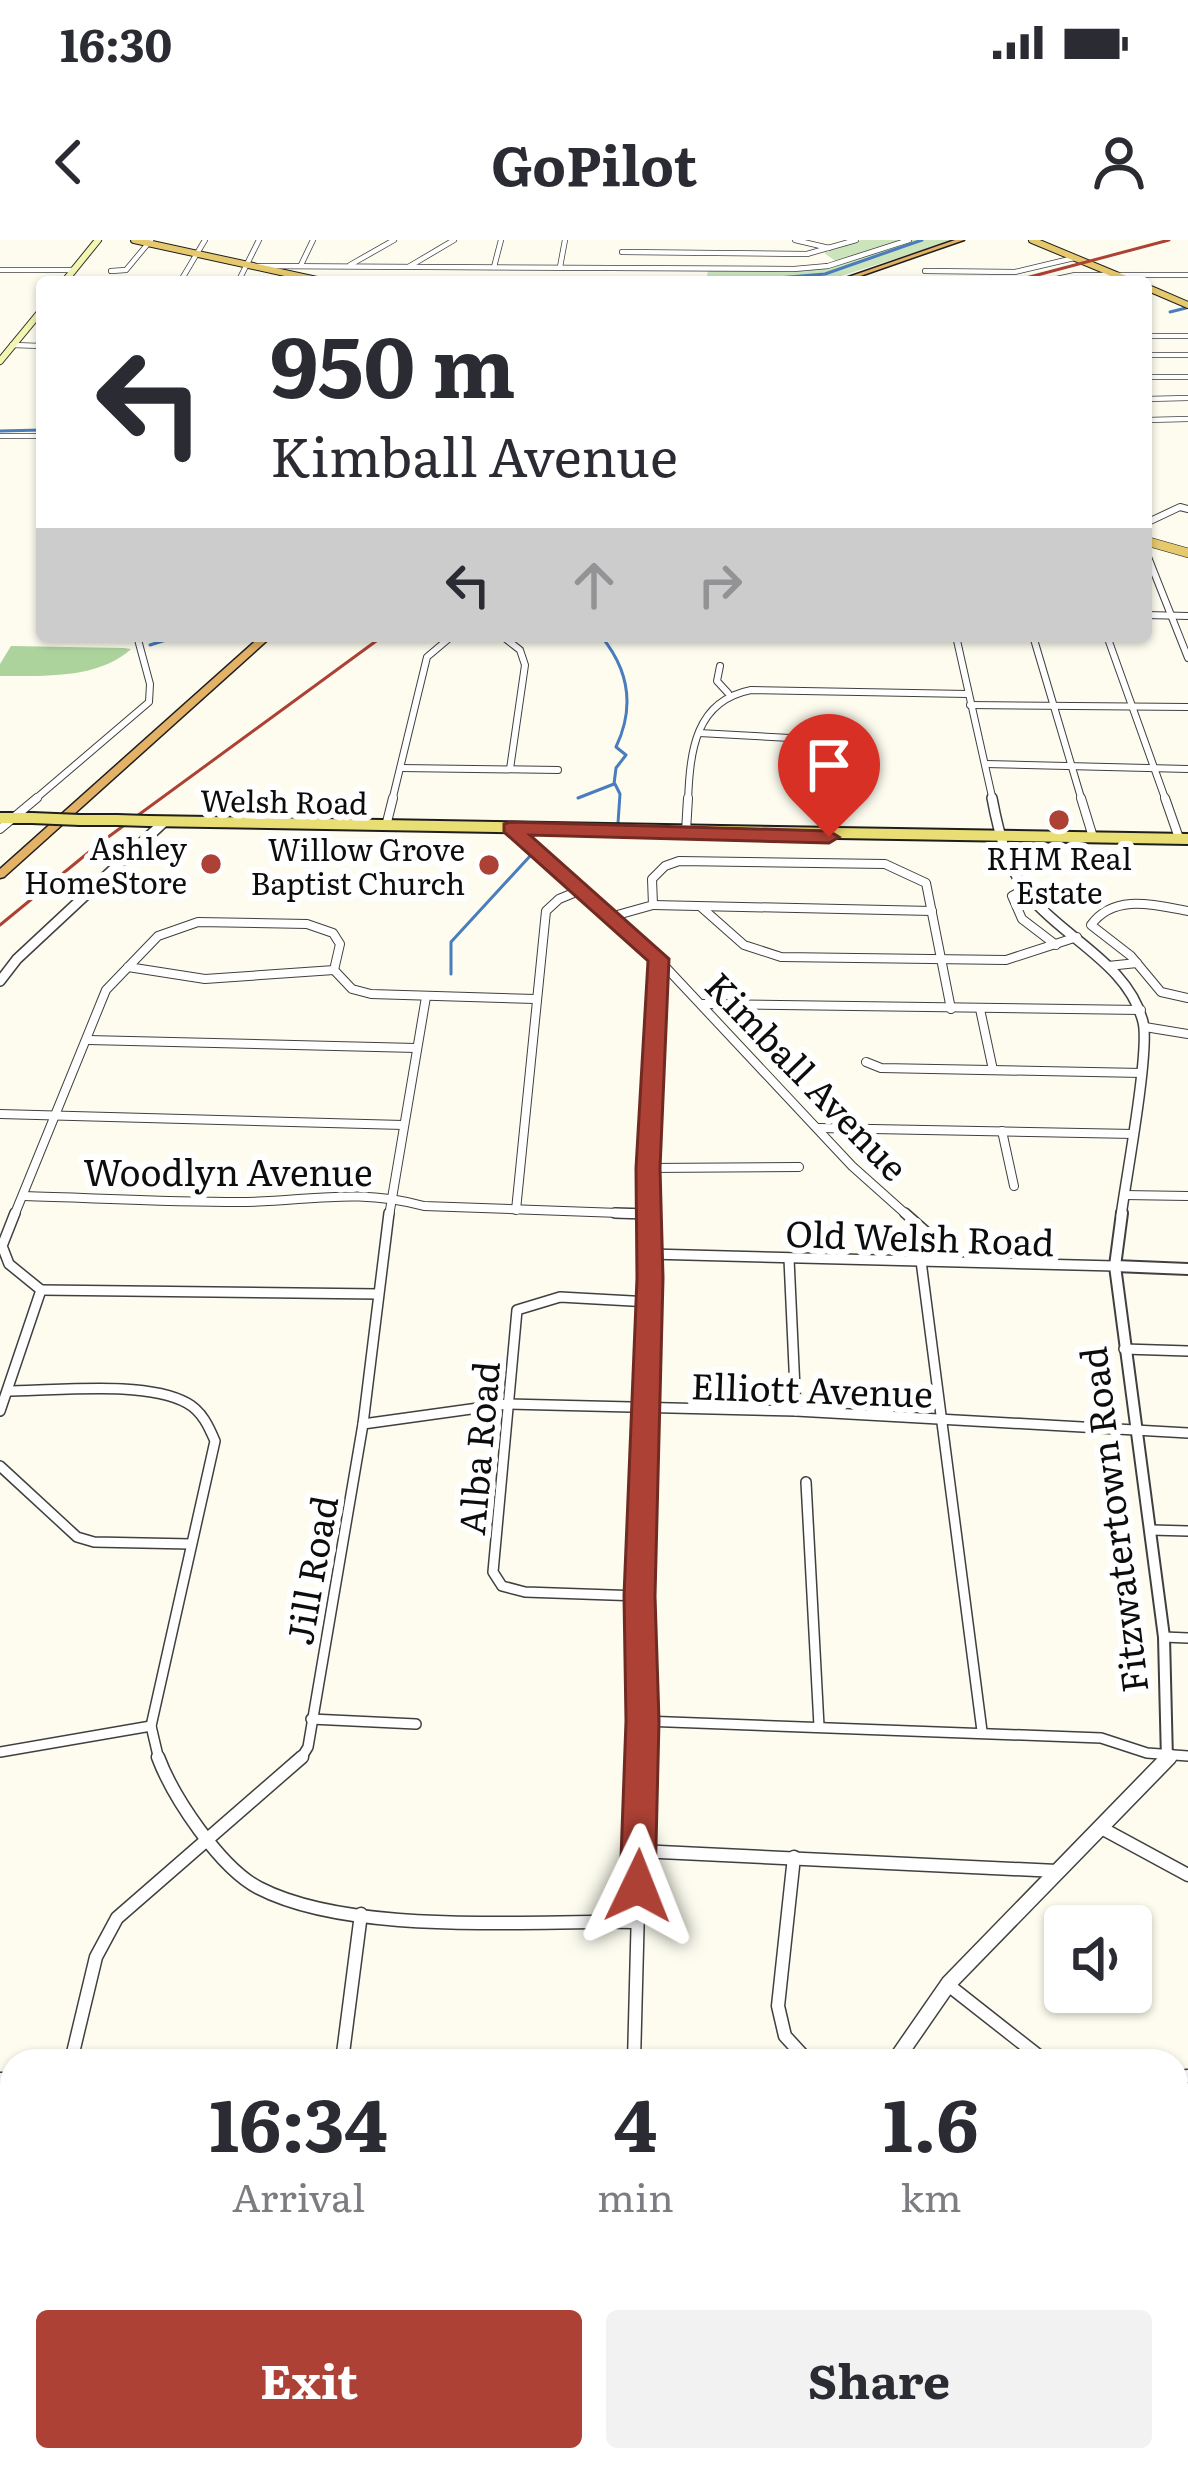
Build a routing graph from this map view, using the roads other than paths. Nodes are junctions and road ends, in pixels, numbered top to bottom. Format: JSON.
{"nodes":[{"id":1,"x":98,"y":240,"type":"edge"},
{"id":2,"x":134,"y":240,"type":"edge"},
{"id":3,"x":206,"y":240,"type":"edge"},
{"id":4,"x":259,"y":240,"type":"edge"},
{"id":5,"x":313,"y":240,"type":"edge"},
{"id":6,"x":394,"y":240,"type":"edge"},
{"id":7,"x":454,"y":240,"type":"edge"},
{"id":8,"x":500,"y":240,"type":"edge"},
{"id":9,"x":565,"y":240,"type":"edge"},
{"id":10,"x":623,"y":240,"type":"edge"},
{"id":11,"x":795,"y":240,"type":"edge"},
{"id":12,"x":856,"y":240,"type":"edge"},
{"id":13,"x":909,"y":240,"type":"edge"},
{"id":14,"x":961,"y":240,"type":"edge"},
{"id":15,"x":977,"y":240,"type":"edge"},
{"id":16,"x":1035,"y":240,"type":"edge"},
{"id":17,"x":149,"y":241,"type":"edge"},
{"id":18,"x":834,"y":249,"type":"junction"},
{"id":19,"x":622,"y":252,"type":"junction"},
{"id":20,"x":198,"y":253,"type":"junction"},
{"id":21,"x":1074,"y":258,"type":"junction"},
{"id":22,"x":254,"y":265,"type":"junction"},
{"id":23,"x":350,"y":265,"type":"junction"},
{"id":24,"x":410,"y":266,"type":"junction"},
{"id":25,"x":293,"y":267,"type":"junction"},
{"id":26,"x":494,"y":267,"type":"junction"},
{"id":27,"x":560,"y":267,"type":"junction"},
{"id":28,"x":619,"y":268,"type":"junction"},
{"id":29,"x":0,"y":270,"type":"edge"},
{"id":30,"x":73,"y":270,"type":"junction"},
{"id":31,"x":112,"y":271,"type":"dead end"},
{"id":32,"x":925,"y":271,"type":"dead end"},
{"id":33,"x":1114,"y":274,"type":"junction"},
{"id":34,"x":1188,"y":275,"type":"edge"},
{"id":35,"x":68,"y":276,"type":"edge"},
{"id":36,"x":184,"y":276,"type":"edge"},
{"id":37,"x":244,"y":276,"type":"edge"},
{"id":38,"x":301,"y":276,"type":"edge"},
{"id":39,"x":318,"y":276,"type":"edge"},
{"id":40,"x":851,"y":276,"type":"edge"},
{"id":41,"x":872,"y":276,"type":"edge"},
{"id":42,"x":1064,"y":276,"type":"edge"},
{"id":43,"x":1119,"y":276,"type":"edge"},
{"id":44,"x":1152,"y":290,"type":"edge"},
{"id":45,"x":1188,"y":305,"type":"edge"},
{"id":46,"x":36,"y":318,"type":"edge"},
{"id":47,"x":1152,"y":336,"type":"edge"},
{"id":48,"x":1188,"y":336,"type":"edge"},
{"id":49,"x":12,"y":345,"type":"junction"},
{"id":50,"x":36,"y":346,"type":"edge"},
{"id":51,"x":1152,"y":355,"type":"edge"},
{"id":52,"x":1188,"y":355,"type":"edge"},
{"id":53,"x":0,"y":361,"type":"edge"},
{"id":54,"x":1152,"y":377,"type":"edge"},
{"id":55,"x":1168,"y":377,"type":"junction"},
{"id":56,"x":1188,"y":377,"type":"edge"},
{"id":57,"x":1187,"y":398,"type":"edge"},
{"id":58,"x":1152,"y":399,"type":"edge"},
{"id":59,"x":1188,"y":419,"type":"edge"},
{"id":60,"x":1152,"y":420,"type":"edge"},
{"id":61,"x":0,"y":436,"type":"edge"},
{"id":62,"x":36,"y":436,"type":"edge"},
{"id":63,"x":1184,"y":508,"type":"edge"},
{"id":64,"x":1152,"y":521,"type":"edge"},
{"id":65,"x":1152,"y":543,"type":"edge"},
{"id":66,"x":1188,"y":553,"type":"edge"},
{"id":67,"x":1152,"y":576,"type":"edge"},
{"id":68,"x":1152,"y":616,"type":"edge"},
{"id":69,"x":1169,"y":616,"type":"junction"},
{"id":70,"x":1188,"y":616,"type":"edge"},
{"id":71,"x":139,"y":642,"type":"edge"},
{"id":72,"x":246,"y":642,"type":"edge"},
{"id":73,"x":260,"y":642,"type":"edge"},
{"id":74,"x":445,"y":642,"type":"edge"},
{"id":75,"x":513,"y":642,"type":"edge"},
{"id":76,"x":957,"y":642,"type":"edge"},
{"id":77,"x":1035,"y":642,"type":"edge"},
{"id":78,"x":1108,"y":642,"type":"edge"},
{"id":79,"x":1188,"y":658,"type":"edge"},
{"id":80,"x":720,"y":666,"type":"dead end"},
{"id":81,"x":728,"y":693,"type":"junction"},
{"id":82,"x":969,"y":700,"type":"junction"},
{"id":83,"x":1053,"y":705,"type":"junction"},
{"id":84,"x":1132,"y":706,"type":"junction"},
{"id":85,"x":1188,"y":706,"type":"edge"},
{"id":86,"x":699,"y":733,"type":"junction"},
{"id":87,"x":809,"y":740,"type":"dead end"},
{"id":88,"x":986,"y":764,"type":"junction"},
{"id":89,"x":401,"y":768,"type":"junction"},
{"id":90,"x":1074,"y":768,"type":"junction"},
{"id":91,"x":510,"y":769,"type":"junction"},
{"id":92,"x":1155,"y":769,"type":"junction"},
{"id":93,"x":558,"y":770,"type":"dead end"},
{"id":94,"x":1188,"y":770,"type":"edge"},
{"id":95,"x":0,"y":818,"type":"edge"},
{"id":96,"x":15,"y":818,"type":"junction"},
{"id":97,"x":164,"y":822,"type":"junction"},
{"id":98,"x":386,"y":826,"type":"junction"},
{"id":99,"x":511,"y":828,"type":"junction"},
{"id":100,"x":0,"y":830,"type":"edge"},
{"id":101,"x":686,"y":831,"type":"junction"},
{"id":102,"x":1093,"y":837,"type":"junction"},
{"id":103,"x":1000,"y":838,"type":"junction"},
{"id":104,"x":1185,"y":840,"type":"edge"},
{"id":105,"x":0,"y":862,"type":"edge"},
{"id":106,"x":0,"y":875,"type":"edge"},
{"id":107,"x":1024,"y":889,"type":"junction"},
{"id":108,"x":581,"y":890,"type":"junction"},
{"id":109,"x":653,"y":905,"type":"junction"},
{"id":110,"x":701,"y":907,"type":"junction"},
{"id":111,"x":932,"y":911,"type":"junction"},
{"id":112,"x":1188,"y":911,"type":"edge"},
{"id":113,"x":610,"y":917,"type":"junction"},
{"id":114,"x":1077,"y":937,"type":"junction"},
{"id":115,"x":1056,"y":945,"type":"junction"},
{"id":116,"x":658,"y":959,"type":"junction"},
{"id":117,"x":943,"y":960,"type":"junction"},
{"id":118,"x":1137,"y":963,"type":"junction"},
{"id":119,"x":1108,"y":966,"type":"junction"},
{"id":120,"x":128,"y":967,"type":"junction"},
{"id":121,"x":334,"y":970,"type":"junction"},
{"id":122,"x":0,"y":981,"type":"edge"},
{"id":123,"x":426,"y":997,"type":"junction"},
{"id":124,"x":1188,"y":998,"type":"edge"},
{"id":125,"x":535,"y":999,"type":"junction"},
{"id":126,"x":702,"y":1004,"type":"junction"},
{"id":127,"x":951,"y":1009,"type":"junction"},
{"id":128,"x":980,"y":1009,"type":"junction"},
{"id":129,"x":1141,"y":1010,"type":"junction"},
{"id":130,"x":1145,"y":1027,"type":"junction"},
{"id":131,"x":1188,"y":1034,"type":"edge"},
{"id":132,"x":88,"y":1040,"type":"junction"},
{"id":133,"x":416,"y":1048,"type":"junction"},
{"id":134,"x":866,"y":1062,"type":"dead end"},
{"id":135,"x":993,"y":1070,"type":"junction"},
{"id":136,"x":1142,"y":1072,"type":"junction"},
{"id":137,"x":0,"y":1114,"type":"edge"},
{"id":138,"x":54,"y":1116,"type":"junction"},
{"id":139,"x":403,"y":1125,"type":"junction"},
{"id":140,"x":819,"y":1128,"type":"junction"},
{"id":141,"x":1002,"y":1131,"type":"junction"},
{"id":142,"x":1134,"y":1134,"type":"junction"},
{"id":143,"x":799,"y":1167,"type":"dead end"},
{"id":144,"x":648,"y":1168,"type":"junction"},
{"id":145,"x":1014,"y":1186,"type":"dead end"},
{"id":146,"x":24,"y":1196,"type":"junction"},
{"id":147,"x":1124,"y":1196,"type":"junction"},
{"id":148,"x":1188,"y":1196,"type":"edge"},
{"id":149,"x":391,"y":1197,"type":"junction"},
{"id":150,"x":516,"y":1210,"type":"junction"},
{"id":151,"x":647,"y":1214,"type":"junction"},
{"id":152,"x":650,"y":1254,"type":"junction"},
{"id":153,"x":789,"y":1259,"type":"junction"},
{"id":154,"x":921,"y":1261,"type":"junction"},
{"id":155,"x":959,"y":1261,"type":"junction"},
{"id":156,"x":1115,"y":1267,"type":"junction"},
{"id":157,"x":1188,"y":1269,"type":"edge"},
{"id":158,"x":41,"y":1290,"type":"junction"},
{"id":159,"x":378,"y":1294,"type":"junction"},
{"id":160,"x":650,"y":1303,"type":"junction"},
{"id":161,"x":1124,"y":1349,"type":"junction"},
{"id":162,"x":1188,"y":1351,"type":"edge"},
{"id":163,"x":8,"y":1391,"type":"junction"},
{"id":164,"x":507,"y":1404,"type":"junction"},
{"id":165,"x":645,"y":1410,"type":"junction"},
{"id":166,"x":796,"y":1411,"type":"junction"},
{"id":167,"x":0,"y":1412,"type":"edge"},
{"id":168,"x":944,"y":1420,"type":"junction"},
{"id":169,"x":364,"y":1424,"type":"junction"},
{"id":170,"x":1133,"y":1430,"type":"junction"},
{"id":171,"x":1188,"y":1433,"type":"edge"},
{"id":172,"x":0,"y":1466,"type":"edge"},
{"id":173,"x":806,"y":1482,"type":"dead end"},
{"id":174,"x":1151,"y":1530,"type":"junction"},
{"id":175,"x":1188,"y":1531,"type":"edge"},
{"id":176,"x":191,"y":1544,"type":"junction"},
{"id":177,"x":640,"y":1596,"type":"junction"},
{"id":178,"x":1164,"y":1637,"type":"junction"},
{"id":179,"x":1188,"y":1638,"type":"edge"},
{"id":180,"x":311,"y":1719,"type":"junction"},
{"id":181,"x":643,"y":1721,"type":"junction"},
{"id":182,"x":416,"y":1724,"type":"dead end"},
{"id":183,"x":151,"y":1726,"type":"junction"},
{"id":184,"x":819,"y":1726,"type":"junction"},
{"id":185,"x":982,"y":1731,"type":"junction"},
{"id":186,"x":0,"y":1752,"type":"edge"},
{"id":187,"x":1170,"y":1756,"type":"junction"},
{"id":188,"x":1188,"y":1756,"type":"edge"},
{"id":189,"x":1105,"y":1830,"type":"junction"},
{"id":190,"x":206,"y":1837,"type":"junction"},
{"id":191,"x":639,"y":1851,"type":"junction"},
{"id":192,"x":794,"y":1857,"type":"junction"},
{"id":193,"x":1062,"y":1871,"type":"junction"},
{"id":194,"x":1188,"y":1875,"type":"edge"},
{"id":195,"x":361,"y":1914,"type":"junction"},
{"id":196,"x":636,"y":1922,"type":"junction"},
{"id":197,"x":947,"y":1984,"type":"junction"},
{"id":198,"x":74,"y":2049,"type":"edge"},
{"id":199,"x":344,"y":2049,"type":"edge"},
{"id":200,"x":634,"y":2049,"type":"edge"},
{"id":201,"x":797,"y":2049,"type":"edge"},
{"id":202,"x":901,"y":2049,"type":"edge"},
{"id":203,"x":1023,"y":2049,"type":"edge"}],
"edges":[{"from":1,"to":30,"type":"main road"},
{"from":2,"to":17,"type":"highway"},
{"from":3,"to":20,"type":"street"},
{"from":4,"to":22,"type":"street"},
{"from":5,"to":25,"type":"street"},
{"from":6,"to":23,"type":"street"},
{"from":7,"to":24,"type":"street"},
{"from":8,"to":26,"type":"street"},
{"from":9,"to":27,"type":"street"},
{"from":10,"to":19,"type":"street"},
{"from":11,"to":18,"type":"street"},
{"from":12,"to":18,"type":"street"},
{"from":13,"to":28,"type":"street"},
{"from":14,"to":40,"type":"highway"},
{"from":15,"to":41,"type":"highway"},
{"from":16,"to":21,"type":"highway"},
{"from":17,"to":20,"type":"highway"},
{"from":17,"to":31,"type":"street"},
{"from":18,"to":19,"type":"street"},
{"from":19,"to":28,"type":"street"},
{"from":20,"to":22,"type":"highway"},
{"from":20,"to":36,"type":"street"},
{"from":21,"to":32,"type":"street"},
{"from":21,"to":33,"type":"highway"},
{"from":22,"to":25,"type":"highway"},
{"from":22,"to":37,"type":"street"},
{"from":22,"to":38,"type":"highway"},
{"from":23,"to":24,"type":"street"},
{"from":23,"to":25,"type":"street"},
{"from":24,"to":26,"type":"street"},
{"from":25,"to":39,"type":"highway"},
{"from":26,"to":27,"type":"street"},
{"from":27,"to":28,"type":"street"},
{"from":29,"to":30,"type":"street"},
{"from":30,"to":35,"type":"main road"},
{"from":33,"to":34,"type":"street"},
{"from":33,"to":42,"type":"street"},
{"from":33,"to":43,"type":"highway"},
{"from":44,"to":45,"type":"highway"},
{"from":46,"to":49,"type":"main road"},
{"from":47,"to":48,"type":"street"},
{"from":49,"to":50,"type":"street"},
{"from":49,"to":53,"type":"main road"},
{"from":51,"to":52,"type":"street"},
{"from":54,"to":55,"type":"street"},
{"from":55,"to":56,"type":"street"},
{"from":55,"to":57,"type":"street"},
{"from":57,"to":58,"type":"street"},
{"from":59,"to":60,"type":"street"},
{"from":61,"to":62,"type":"street"},
{"from":63,"to":64,"type":"street"},
{"from":65,"to":66,"type":"highway"},
{"from":67,"to":69,"type":"street"},
{"from":68,"to":69,"type":"street"},
{"from":69,"to":70,"type":"street"},
{"from":69,"to":79,"type":"street"},
{"from":71,"to":96,"type":"street"},
{"from":72,"to":105,"type":"highway"},
{"from":73,"to":106,"type":"highway"},
{"from":74,"to":89,"type":"street"},
{"from":75,"to":91,"type":"street"},
{"from":76,"to":82,"type":"street","name":"Fitzwatertown Road"},
{"from":77,"to":83,"type":"street"},
{"from":78,"to":84,"type":"street"},
{"from":80,"to":81,"type":"street"},
{"from":81,"to":82,"type":"street"},
{"from":81,"to":86,"type":"street"},
{"from":82,"to":83,"type":"street"},
{"from":82,"to":88,"type":"street","name":"Fitzwatertown Road"},
{"from":83,"to":84,"type":"street"},
{"from":83,"to":90,"type":"street"},
{"from":84,"to":85,"type":"street"},
{"from":84,"to":92,"type":"street"},
{"from":86,"to":87,"type":"street"},
{"from":86,"to":101,"type":"street"},
{"from":88,"to":90,"type":"street"},
{"from":88,"to":103,"type":"street","name":"Fitzwatertown Road"},
{"from":89,"to":91,"type":"street"},
{"from":89,"to":98,"type":"street"},
{"from":90,"to":92,"type":"street"},
{"from":90,"to":102,"type":"street"},
{"from":91,"to":93,"type":"street"},
{"from":92,"to":94,"type":"street"},
{"from":92,"to":104,"type":"street"},
{"from":95,"to":96,"type":"main road","name":"Welsh Road"},
{"from":96,"to":97,"type":"main road","name":"Welsh Road","bridge":true},
{"from":96,"to":100,"type":"street"},
{"from":97,"to":98,"type":"main road","name":"Welsh Road"},
{"from":97,"to":122,"type":"street"},
{"from":98,"to":99,"type":"main road","name":"Welsh Road"},
{"from":99,"to":101,"type":"main road","name":"Welsh Road"},
{"from":99,"to":108,"type":"street","name":"Kimball Avenue"},
{"from":101,"to":103,"type":"main road","name":"Welsh Road"},
{"from":102,"to":103,"type":"main road"},
{"from":102,"to":104,"type":"main road"},
{"from":103,"to":104,"type":"main road"},
{"from":103,"to":107,"type":"street","name":"Fitzwatertown Road"},
{"from":107,"to":114,"type":"street","name":"Fitzwatertown Road"},
{"from":107,"to":115,"type":"street"},
{"from":108,"to":113,"type":"street","name":"Kimball Avenue"},
{"from":108,"to":125,"type":"street"},
{"from":109,"to":110,"type":"street"},
{"from":109,"to":111,"type":"street"},
{"from":109,"to":113,"type":"street"},
{"from":110,"to":111,"type":"street"},
{"from":110,"to":117,"type":"street"},
{"from":111,"to":117,"type":"street"},
{"from":112,"to":118,"type":"street"},
{"from":113,"to":116,"type":"street","name":"Kimball Avenue"},
{"from":114,"to":115,"type":"street"},
{"from":114,"to":119,"type":"street","name":"Fitzwatertown Road"},
{"from":115,"to":117,"type":"street"},
{"from":116,"to":126,"type":"street","name":"Kimball Avenue"},
{"from":116,"to":144,"type":"street"},
{"from":117,"to":127,"type":"street"},
{"from":118,"to":119,"type":"street"},
{"from":118,"to":124,"type":"street"},
{"from":119,"to":129,"type":"street","name":"Fitzwatertown Road"},
{"from":120,"to":121,"type":"street"},
{"from":120,"to":121,"type":"street"},
{"from":120,"to":132,"type":"street"},
{"from":121,"to":123,"type":"street"},
{"from":123,"to":125,"type":"street"},
{"from":123,"to":133,"type":"street","name":"Jill Road"},
{"from":125,"to":150,"type":"street"},
{"from":126,"to":127,"type":"street"},
{"from":126,"to":140,"type":"street","name":"Kimball Avenue"},
{"from":127,"to":128,"type":"street"},
{"from":128,"to":129,"type":"street"},
{"from":128,"to":135,"type":"street"},
{"from":129,"to":130,"type":"street","name":"Fitzwatertown Road"},
{"from":130,"to":131,"type":"street"},
{"from":130,"to":136,"type":"street","name":"Fitzwatertown Road"},
{"from":132,"to":133,"type":"street"},
{"from":132,"to":138,"type":"street"},
{"from":133,"to":139,"type":"street","name":"Jill Road"},
{"from":134,"to":135,"type":"street"},
{"from":135,"to":136,"type":"street"},
{"from":136,"to":142,"type":"street","name":"Fitzwatertown Road"},
{"from":137,"to":138,"type":"street"},
{"from":138,"to":139,"type":"street"},
{"from":138,"to":146,"type":"street"},
{"from":139,"to":149,"type":"street","name":"Jill Road"},
{"from":140,"to":141,"type":"street"},
{"from":140,"to":155,"type":"street","name":"Kimball Avenue"},
{"from":141,"to":142,"type":"street"},
{"from":141,"to":145,"type":"street"},
{"from":142,"to":147,"type":"street","name":"Fitzwatertown Road"},
{"from":143,"to":144,"type":"street"},
{"from":144,"to":151,"type":"street"},
{"from":146,"to":149,"type":"street","name":"Woodlyn Avenue"},
{"from":146,"to":158,"type":"street"},
{"from":147,"to":148,"type":"street"},
{"from":147,"to":156,"type":"street","name":"Fitzwatertown Road"},
{"from":149,"to":150,"type":"street","name":"Woodlyn Avenue"},
{"from":149,"to":159,"type":"street","name":"Jill Road"},
{"from":150,"to":151,"type":"street","name":"Woodlyn Avenue"},
{"from":151,"to":152,"type":"street"},
{"from":152,"to":153,"type":"street","name":"Old Welsh Road"},
{"from":152,"to":160,"type":"street"},
{"from":153,"to":154,"type":"street","name":"Old Welsh Road"},
{"from":153,"to":166,"type":"street"},
{"from":154,"to":155,"type":"street","name":"Old Welsh Road"},
{"from":154,"to":168,"type":"street"},
{"from":155,"to":156,"type":"street","name":"Old Welsh Road"},
{"from":156,"to":157,"type":"street","name":"Old Welsh Road"},
{"from":156,"to":161,"type":"street","name":"Fitzwatertown Road"},
{"from":158,"to":159,"type":"street"},
{"from":158,"to":163,"type":"street"},
{"from":159,"to":169,"type":"street","name":"Jill Road"},
{"from":160,"to":164,"type":"street","name":"Alba Road"},
{"from":160,"to":165,"type":"street"},
{"from":161,"to":162,"type":"street"},
{"from":161,"to":170,"type":"street","name":"Fitzwatertown Road"},
{"from":163,"to":167,"type":"street"},
{"from":163,"to":176,"type":"street"},
{"from":164,"to":165,"type":"street","name":"Elliott Avenue"},
{"from":164,"to":169,"type":"street","name":"Elliott Avenue"},
{"from":164,"to":177,"type":"street","name":"Alba Road"},
{"from":165,"to":166,"type":"street","name":"Elliott Avenue"},
{"from":165,"to":177,"type":"street"},
{"from":166,"to":168,"type":"street","name":"Elliott Avenue"},
{"from":168,"to":170,"type":"street","name":"Elliott Avenue"},
{"from":168,"to":185,"type":"street"},
{"from":169,"to":180,"type":"street","name":"Jill Road"},
{"from":170,"to":171,"type":"street","name":"Elliott Avenue"},
{"from":170,"to":174,"type":"street","name":"Fitzwatertown Road"},
{"from":172,"to":176,"type":"street"},
{"from":173,"to":184,"type":"street"},
{"from":174,"to":175,"type":"street"},
{"from":174,"to":178,"type":"street","name":"Fitzwatertown Road"},
{"from":176,"to":183,"type":"street"},
{"from":177,"to":181,"type":"street"},
{"from":178,"to":179,"type":"street"},
{"from":178,"to":187,"type":"street","name":"Fitzwatertown Road"},
{"from":180,"to":182,"type":"street"},
{"from":180,"to":190,"type":"street","name":"Jill Road"},
{"from":181,"to":184,"type":"street"},
{"from":181,"to":191,"type":"street"},
{"from":183,"to":186,"type":"street"},
{"from":183,"to":190,"type":"street"},
{"from":184,"to":185,"type":"street"},
{"from":185,"to":187,"type":"street"},
{"from":187,"to":188,"type":"street"},
{"from":187,"to":189,"type":"street"},
{"from":189,"to":193,"type":"street"},
{"from":189,"to":194,"type":"street"},
{"from":190,"to":195,"type":"street"},
{"from":190,"to":198,"type":"street","name":"Jill Road"},
{"from":191,"to":192,"type":"street"},
{"from":191,"to":196,"type":"street"},
{"from":192,"to":193,"type":"street"},
{"from":192,"to":201,"type":"street"},
{"from":193,"to":197,"type":"street"},
{"from":195,"to":196,"type":"street"},
{"from":195,"to":199,"type":"street"},
{"from":196,"to":200,"type":"street"},
{"from":197,"to":202,"type":"street"},
{"from":197,"to":203,"type":"street"}]}
